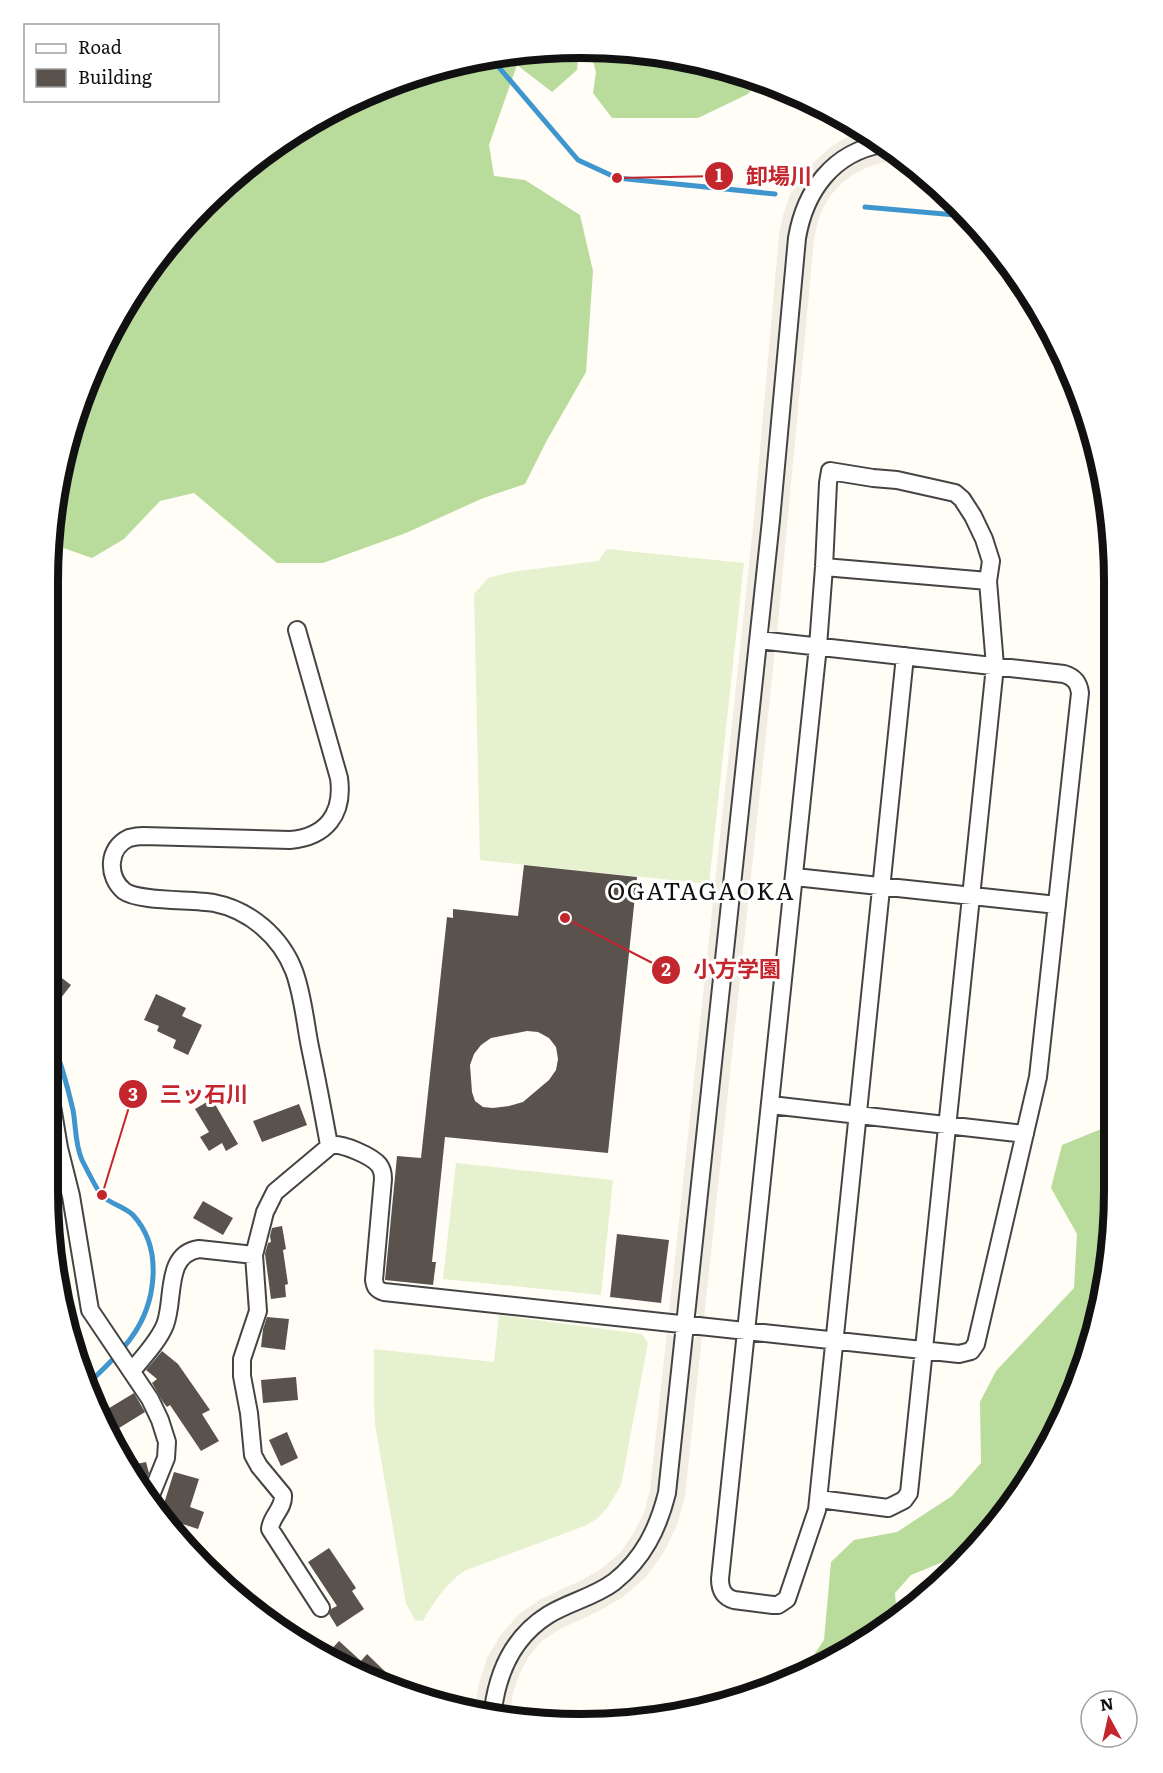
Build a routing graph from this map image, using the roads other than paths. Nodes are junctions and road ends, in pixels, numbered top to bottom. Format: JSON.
{"nodes":[{"id":1,"x":873,"y":147,"type":"edge"},
{"id":2,"x":824,"y":567,"type":"junction"},
{"id":3,"x":988,"y":580,"type":"junction"},
{"id":4,"x":297,"y":630,"type":"dead end"},
{"id":5,"x":759,"y":640,"type":"junction"},
{"id":6,"x":818,"y":646,"type":"junction"},
{"id":7,"x":906,"y":656,"type":"junction"},
{"id":8,"x":995,"y":666,"type":"junction"},
{"id":9,"x":795,"y":877,"type":"junction"},
{"id":10,"x":882,"y":886,"type":"junction"},
{"id":11,"x":971,"y":896,"type":"junction"},
{"id":12,"x":1057,"y":905,"type":"junction"},
{"id":13,"x":771,"y":1105,"type":"junction"},
{"id":14,"x":858,"y":1115,"type":"junction"},
{"id":15,"x":947,"y":1125,"type":"junction"},
{"id":16,"x":1025,"y":1134,"type":"junction"},
{"id":17,"x":58,"y":1142,"type":"edge"},
{"id":18,"x":329,"y":1145,"type":"junction"},
{"id":19,"x":254,"y":1255,"type":"junction"},
{"id":20,"x":686,"y":1325,"type":"junction"},
{"id":21,"x":747,"y":1331,"type":"junction"},
{"id":22,"x":835,"y":1341,"type":"junction"},
{"id":23,"x":923,"y":1350,"type":"junction"},
{"id":24,"x":130,"y":1369,"type":"junction"},
{"id":25,"x":153,"y":1490,"type":"edge"},
{"id":26,"x":819,"y":1500,"type":"junction"},
{"id":27,"x":321,"y":1608,"type":"dead end"},
{"id":28,"x":493,"y":1706,"type":"edge"}],
"edges":[{"from":1,"to":5,"type":"street"},
{"from":2,"to":3,"type":"street"},
{"from":2,"to":3,"type":"street"},
{"from":2,"to":6,"type":"street"},
{"from":3,"to":8,"type":"street"},
{"from":4,"to":18,"type":"street"},
{"from":5,"to":6,"type":"street"},
{"from":5,"to":20,"type":"street"},
{"from":6,"to":7,"type":"street"},
{"from":6,"to":9,"type":"street"},
{"from":7,"to":8,"type":"street"},
{"from":7,"to":10,"type":"street"},
{"from":8,"to":11,"type":"street"},
{"from":8,"to":12,"type":"street"},
{"from":9,"to":10,"type":"street"},
{"from":9,"to":13,"type":"street"},
{"from":10,"to":11,"type":"street"},
{"from":10,"to":14,"type":"street"},
{"from":11,"to":12,"type":"street"},
{"from":11,"to":15,"type":"street"},
{"from":12,"to":16,"type":"street"},
{"from":13,"to":14,"type":"street"},
{"from":13,"to":21,"type":"street"},
{"from":14,"to":15,"type":"street"},
{"from":14,"to":22,"type":"street"},
{"from":15,"to":16,"type":"street"},
{"from":15,"to":23,"type":"street"},
{"from":16,"to":23,"type":"street"},
{"from":17,"to":24,"type":"street"},
{"from":18,"to":19,"type":"street"},
{"from":18,"to":20,"type":"street"},
{"from":19,"to":24,"type":"street"},
{"from":19,"to":27,"type":"street"},
{"from":20,"to":21,"type":"street"},
{"from":20,"to":28,"type":"street"},
{"from":21,"to":22,"type":"street"},
{"from":21,"to":26,"type":"street"},
{"from":22,"to":23,"type":"street"},
{"from":22,"to":26,"type":"street"},
{"from":23,"to":26,"type":"street"},
{"from":24,"to":25,"type":"street"}]}
